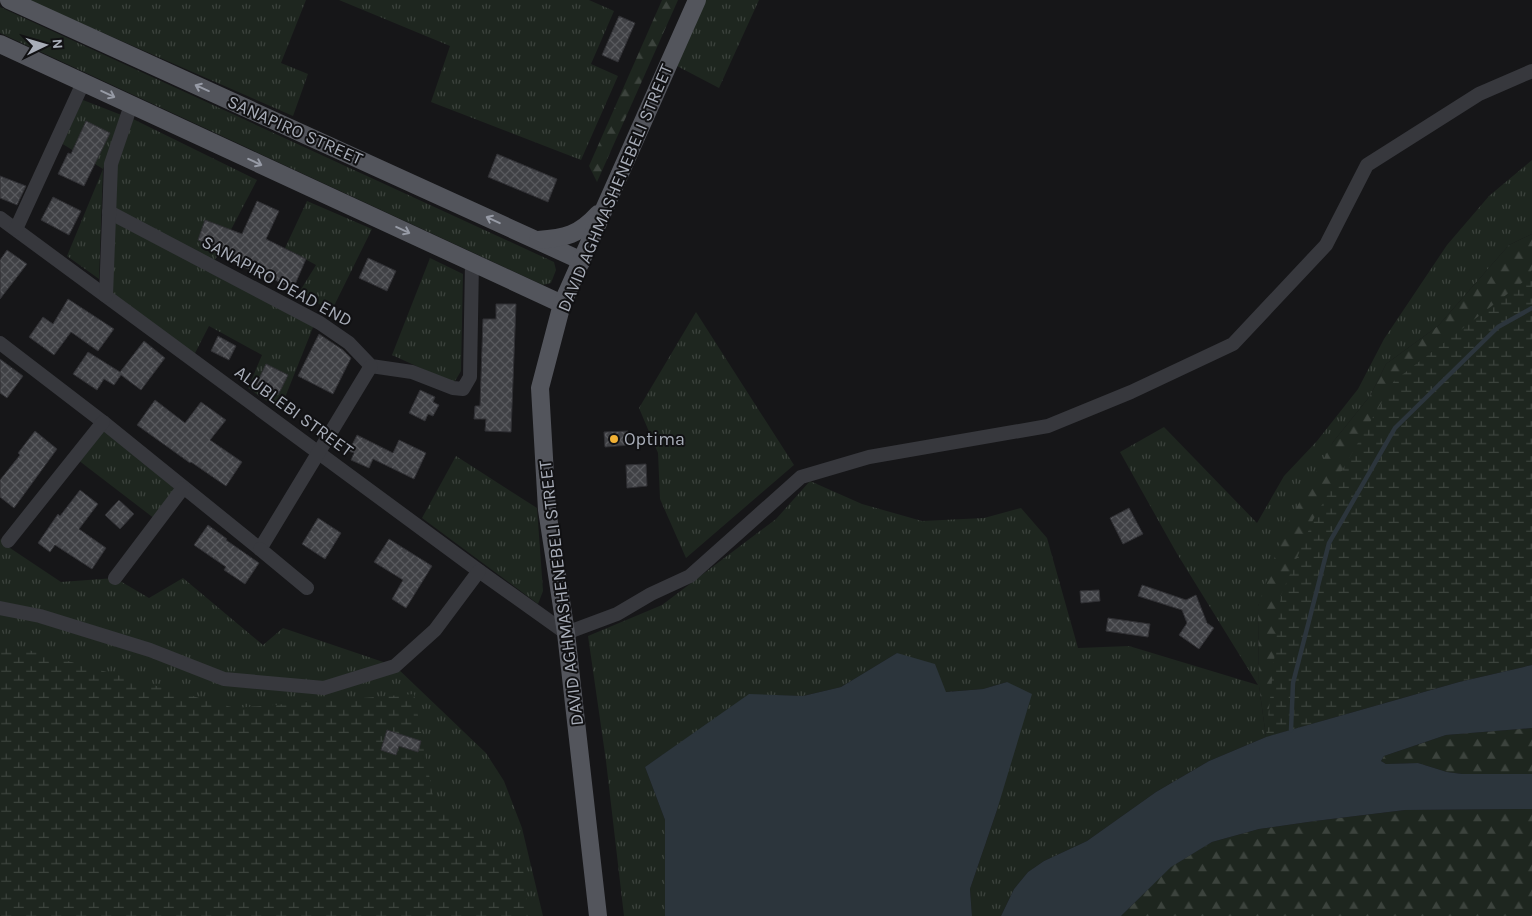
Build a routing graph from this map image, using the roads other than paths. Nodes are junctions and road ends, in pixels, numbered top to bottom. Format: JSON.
{"nodes":[{"id":1,"x":9,"y":0,"type":"edge"},
{"id":2,"x":697,"y":0,"type":"edge"},
{"id":3,"x":0,"y":44,"type":"edge"},
{"id":4,"x":1532,"y":71,"type":"edge"},
{"id":5,"x":83,"y":83,"type":"junction"},
{"id":6,"x":131,"y":105,"type":"junction"},
{"id":7,"x":605,"y":207,"type":"junction"},
{"id":8,"x":109,"y":212,"type":"junction"},
{"id":9,"x":0,"y":218,"type":"edge"},
{"id":10,"x":16,"y":229,"type":"junction"},
{"id":11,"x":537,"y":240,"type":"junction"},
{"id":12,"x":582,"y":261,"type":"junction"},
{"id":13,"x":472,"y":262,"type":"junction"},
{"id":14,"x":106,"y":296,"type":"junction"},
{"id":15,"x":562,"y":304,"type":"junction"},
{"id":16,"x":0,"y":342,"type":"edge"},
{"id":17,"x":371,"y":366,"type":"junction"},
{"id":18,"x":102,"y":422,"type":"junction"},
{"id":19,"x":317,"y":452,"type":"junction"},
{"id":20,"x":183,"y":488,"type":"junction"},
{"id":21,"x":8,"y":541,"type":"dead end"},
{"id":22,"x":260,"y":549,"type":"junction"},
{"id":23,"x":479,"y":571,"type":"junction"},
{"id":24,"x":115,"y":578,"type":"dead end"},
{"id":25,"x":307,"y":588,"type":"dead end"},
{"id":26,"x":0,"y":608,"type":"edge"},
{"id":27,"x":566,"y":633,"type":"junction"},
{"id":28,"x":598,"y":916,"type":"edge"}],
"edges":[{"from":11,"to":1,"type":"main road","name":"SANAPIRO STREET","one_way":true},
{"from":2,"to":7,"type":"main road","name":"DAVID AGHMASHENEBELI STREET"},
{"from":3,"to":5,"type":"main road"},
{"from":4,"to":27,"type":"street"},
{"from":5,"to":6,"type":"main road","one_way":true},
{"from":5,"to":10,"type":"street"},
{"from":6,"to":8,"type":"street"},
{"from":6,"to":13,"type":"main road","one_way":true},
{"from":7,"to":11,"type":"main road"},
{"from":7,"to":12,"type":"main road","name":"DAVID AGHMASHENEBELI STREET"},
{"from":8,"to":14,"type":"street"},
{"from":8,"to":17,"type":"street","name":"SANAPIRO DEAD END"},
{"from":9,"to":10,"type":"street","name":"ALUBLEBI STREET"},
{"from":10,"to":14,"type":"street","name":"ALUBLEBI STREET"},
{"from":11,"to":12,"type":"main road","name":"SANAPIRO STREET"},
{"from":12,"to":15,"type":"main road","name":"DAVID AGHMASHENEBELI STREET"},
{"from":13,"to":15,"type":"main road"},
{"from":13,"to":17,"type":"street"},
{"from":14,"to":19,"type":"street","name":"ALUBLEBI STREET"},
{"from":15,"to":27,"type":"main road","name":"DAVID AGHMASHENEBELI STREET"},
{"from":16,"to":18,"type":"street"},
{"from":17,"to":19,"type":"street"},
{"from":18,"to":20,"type":"street"},
{"from":18,"to":21,"type":"street"},
{"from":19,"to":22,"type":"street"},
{"from":19,"to":23,"type":"street","name":"ALUBLEBI STREET"},
{"from":20,"to":22,"type":"street"},
{"from":20,"to":24,"type":"street"},
{"from":22,"to":25,"type":"street"},
{"from":23,"to":26,"type":"street"},
{"from":23,"to":27,"type":"street","name":"ALUBLEBI STREET"},
{"from":27,"to":28,"type":"main road","name":"DAVID AGHMASHENEBELI STREET"}]}
